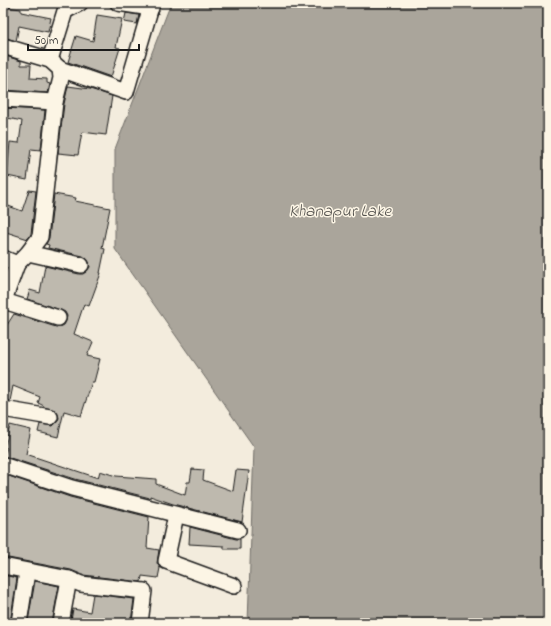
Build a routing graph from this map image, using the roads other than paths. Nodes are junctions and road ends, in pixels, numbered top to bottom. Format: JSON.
{"nodes":[{"id":1,"x":80,"y":3,"type":"edge"},
{"id":2,"x":118,"y":3,"type":"edge"},
{"id":3,"x":152,"y":6,"type":"edge"},
{"id":4,"x":3,"y":46,"type":"edge"},
{"id":5,"x":55,"y":64,"type":"junction"},
{"id":6,"x":3,"y":99,"type":"edge"},
{"id":7,"x":55,"y":102,"type":"junction"},
{"id":8,"x":28,"y":253,"type":"junction"},
{"id":9,"x":10,"y":261,"type":"edge"},
{"id":10,"x":81,"y":265,"type":"dead end"},
{"id":11,"x":3,"y":302,"type":"edge"},
{"id":12,"x":58,"y":318,"type":"dead end"},
{"id":13,"x":3,"y":409,"type":"edge"},
{"id":14,"x":50,"y":417,"type":"dead end"},
{"id":15,"x":3,"y":465,"type":"edge"},
{"id":16,"x":176,"y":514,"type":"junction"},
{"id":17,"x":238,"y":530,"type":"dead end"},
{"id":18,"x":3,"y":566,"type":"edge"},
{"id":19,"x":27,"y":572,"type":"junction"},
{"id":20,"x":69,"y":580,"type":"junction"},
{"id":21,"x":234,"y":586,"type":"dead end"},
{"id":22,"x":19,"y":623,"type":"edge"},
{"id":23,"x":60,"y":623,"type":"edge"},
{"id":24,"x":140,"y":623,"type":"edge"}],
"edges":[{"from":1,"to":5,"type":"street"},
{"from":2,"to":3,"type":"street"},
{"from":3,"to":5,"type":"street"},
{"from":4,"to":5,"type":"street"},
{"from":5,"to":7,"type":"street"},
{"from":6,"to":7,"type":"street"},
{"from":7,"to":8,"type":"street"},
{"from":8,"to":9,"type":"street"},
{"from":8,"to":10,"type":"street"},
{"from":9,"to":11,"type":"street"},
{"from":11,"to":12,"type":"street"},
{"from":13,"to":14,"type":"street"},
{"from":15,"to":16,"type":"street"},
{"from":16,"to":17,"type":"street"},
{"from":16,"to":21,"type":"street"},
{"from":18,"to":19,"type":"street"},
{"from":19,"to":20,"type":"street"},
{"from":19,"to":22,"type":"street"},
{"from":20,"to":23,"type":"street"},
{"from":20,"to":24,"type":"street"}]}
